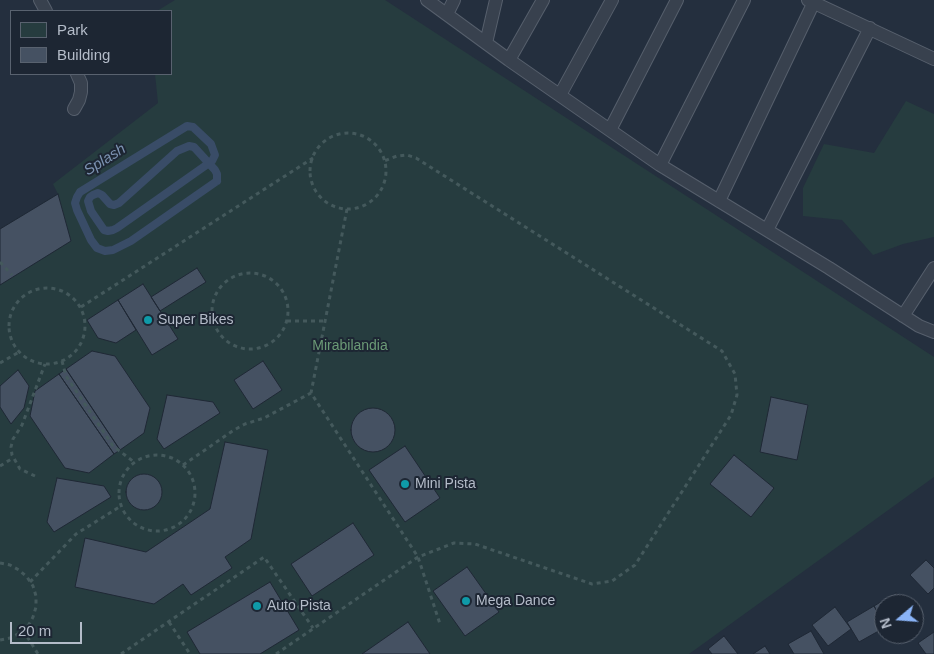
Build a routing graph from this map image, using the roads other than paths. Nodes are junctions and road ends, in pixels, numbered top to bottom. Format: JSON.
{"nodes":[{"id":1,"x":427,"y":0,"type":"edge"},
{"id":2,"x":454,"y":0,"type":"edge"},
{"id":3,"x":496,"y":0,"type":"edge"},
{"id":4,"x":544,"y":0,"type":"edge"},
{"id":5,"x":612,"y":0,"type":"edge"},
{"id":6,"x":678,"y":0,"type":"edge"},
{"id":7,"x":744,"y":0,"type":"edge"},
{"id":8,"x":811,"y":1,"type":"edge"},
{"id":9,"x":447,"y":14,"type":"junction"},
{"id":10,"x":870,"y":28,"type":"junction"},
{"id":11,"x":486,"y":43,"type":"junction"},
{"id":12,"x":934,"y":59,"type":"edge"},
{"id":13,"x":509,"y":60,"type":"junction"},
{"id":14,"x":77,"y":75,"type":"edge"},
{"id":15,"x":560,"y":95,"type":"junction"},
{"id":16,"x":74,"y":109,"type":"dead end"},
{"id":17,"x":610,"y":130,"type":"junction"},
{"id":18,"x":660,"y":165,"type":"junction"},
{"id":19,"x":720,"y":201,"type":"junction"},
{"id":20,"x":767,"y":230,"type":"junction"},
{"id":21,"x":934,"y":268,"type":"edge"},
{"id":22,"x":903,"y":316,"type":"junction"},
{"id":23,"x":934,"y":332,"type":"edge"}],
"edges":[{"from":1,"to":9,"type":"lane"},
{"from":2,"to":9,"type":"lane"},
{"from":3,"to":11,"type":"lane"},
{"from":4,"to":13,"type":"lane"},
{"from":5,"to":15,"type":"lane"},
{"from":6,"to":17,"type":"lane"},
{"from":7,"to":18,"type":"lane"},
{"from":8,"to":10,"type":"lane"},
{"from":8,"to":19,"type":"lane"},
{"from":9,"to":11,"type":"lane"},
{"from":10,"to":12,"type":"lane"},
{"from":10,"to":20,"type":"lane"},
{"from":11,"to":13,"type":"lane"},
{"from":13,"to":15,"type":"lane"},
{"from":14,"to":16,"type":"lane"},
{"from":15,"to":17,"type":"lane"},
{"from":17,"to":18,"type":"lane"},
{"from":18,"to":19,"type":"lane"},
{"from":19,"to":20,"type":"lane"},
{"from":20,"to":22,"type":"lane"},
{"from":21,"to":22,"type":"lane"},
{"from":22,"to":23,"type":"lane"}]}
